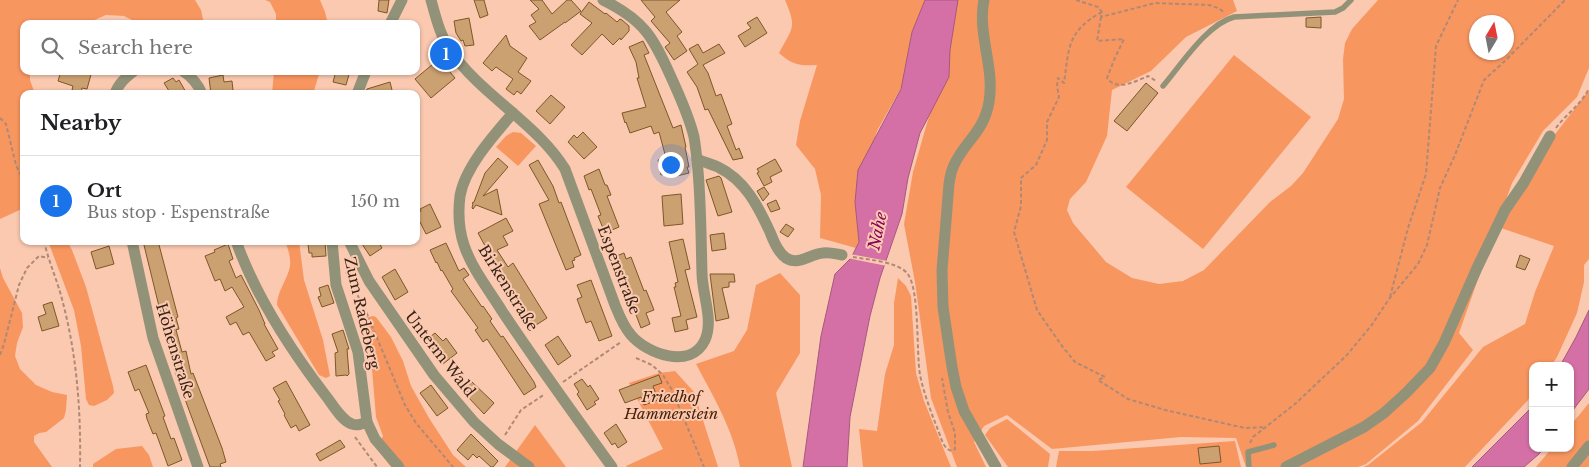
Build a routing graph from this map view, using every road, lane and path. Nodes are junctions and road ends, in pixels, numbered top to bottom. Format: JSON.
{"nodes":[{"id":1,"x":402,"y":0,"type":"edge"},
{"id":2,"x":432,"y":0,"type":"edge"},
{"id":3,"x":603,"y":0,"type":"edge"},
{"id":4,"x":984,"y":0,"type":"edge"},
{"id":5,"x":1076,"y":0,"type":"edge"},
{"id":6,"x":1350,"y":0,"type":"edge"},
{"id":7,"x":1458,"y":0,"type":"edge"},
{"id":8,"x":1565,"y":0,"type":"edge"},
{"id":9,"x":1102,"y":12,"type":"junction"},
{"id":10,"x":1101,"y":17,"type":"junction"},
{"id":11,"x":1228,"y":19,"type":"junction"},
{"id":12,"x":392,"y":20,"type":"edge"},
{"id":13,"x":129,"y":75,"type":"edge"},
{"id":14,"x":189,"y":75,"type":"edge"},
{"id":15,"x":364,"y":75,"type":"edge"},
{"id":16,"x":1163,"y":86,"type":"joint"},
{"id":17,"x":1589,"y":88,"type":"edge"},
{"id":18,"x":116,"y":90,"type":"edge"},
{"id":19,"x":200,"y":90,"type":"edge"},
{"id":20,"x":359,"y":90,"type":"edge"},
{"id":21,"x":513,"y":113,"type":"junction"},
{"id":22,"x":0,"y":118,"type":"edge"},
{"id":23,"x":1550,"y":136,"type":"joint"},
{"id":24,"x":697,"y":159,"type":"junction"},
{"id":25,"x":20,"y":173,"type":"edge"},
{"id":26,"x":45,"y":245,"type":"edge"},
{"id":27,"x":133,"y":245,"type":"edge"},
{"id":28,"x":238,"y":245,"type":"edge"},
{"id":29,"x":332,"y":245,"type":"edge"},
{"id":30,"x":351,"y":245,"type":"edge"},
{"id":31,"x":842,"y":255,"type":"joint"},
{"id":32,"x":48,"y":258,"type":"junction"},
{"id":33,"x":345,"y":268,"type":"dead end"},
{"id":34,"x":1389,"y":299,"type":"junction"},
{"id":35,"x":631,"y":335,"type":"junction"},
{"id":36,"x":0,"y":355,"type":"edge"},
{"id":37,"x":636,"y":358,"type":"dead end"},
{"id":38,"x":941,"y":372,"type":"dead end"},
{"id":39,"x":555,"y":387,"type":"junction"},
{"id":40,"x":367,"y":422,"type":"junction"},
{"id":41,"x":350,"y":424,"type":"junction"},
{"id":42,"x":1266,"y":427,"type":"junction"},
{"id":43,"x":498,"y":444,"type":"junction"},
{"id":44,"x":1274,"y":445,"type":"dead end"},
{"id":45,"x":1589,"y":446,"type":"edge"},
{"id":46,"x":1248,"y":452,"type":"junction"},
{"id":47,"x":80,"y":467,"type":"edge"},
{"id":48,"x":198,"y":467,"type":"edge"},
{"id":49,"x":377,"y":467,"type":"edge"},
{"id":50,"x":399,"y":467,"type":"edge"},
{"id":51,"x":453,"y":467,"type":"edge"},
{"id":52,"x":530,"y":467,"type":"edge"},
{"id":53,"x":612,"y":467,"type":"edge"},
{"id":54,"x":704,"y":467,"type":"edge"},
{"id":55,"x":996,"y":467,"type":"edge"},
{"id":56,"x":1249,"y":467,"type":"edge"},
{"id":57,"x":1286,"y":467,"type":"edge"},
{"id":58,"x":1572,"y":467,"type":"edge"}],
"edges":[{"from":1,"to":12,"type":"street"},
{"from":2,"to":21,"type":"street","name":"Espenstraße"},
{"from":3,"to":24,"type":"street","name":"Espenstraße"},
{"from":4,"to":55,"type":"street"},
{"from":5,"to":9,"type":"path"},
{"from":6,"to":11,"type":"lane"},
{"from":7,"to":34,"type":"path"},
{"from":8,"to":34,"type":"path"},
{"from":9,"to":10,"type":"path"},
{"from":9,"to":42,"type":"path"},
{"from":10,"to":11,"type":"path"},
{"from":10,"to":16,"type":"path"},
{"from":11,"to":16,"type":"lane"},
{"from":13,"to":18,"type":"street"},
{"from":14,"to":19,"type":"street"},
{"from":15,"to":20,"type":"street"},
{"from":17,"to":23,"type":"path"},
{"from":21,"to":35,"type":"street","name":"Espenstraße"},
{"from":21,"to":39,"type":"street","name":"Birkenstraße"},
{"from":22,"to":25,"type":"path"},
{"from":23,"to":57,"type":"street"},
{"from":24,"to":31,"type":"street"},
{"from":24,"to":35,"type":"street","name":"Espenstraße"},
{"from":26,"to":32,"type":"path"},
{"from":27,"to":48,"type":"street","name":"Höhenstraße"},
{"from":28,"to":41,"type":"street"},
{"from":29,"to":40,"type":"street","name":"Zum Radeberg"},
{"from":30,"to":43,"type":"street","name":"Unterm Wald"},
{"from":31,"to":38,"type":"path"},
{"from":32,"to":36,"type":"path"},
{"from":32,"to":47,"type":"path"},
{"from":33,"to":51,"type":"path"},
{"from":34,"to":42,"type":"path"},
{"from":35,"to":39,"type":"path"},
{"from":37,"to":54,"type":"path"},
{"from":39,"to":43,"type":"path"},
{"from":39,"to":53,"type":"street","name":"Birkenstraße"},
{"from":40,"to":41,"type":"street"},
{"from":40,"to":50,"type":"street"},
{"from":41,"to":49,"type":"path"},
{"from":42,"to":46,"type":"path"},
{"from":43,"to":52,"type":"street","name":"Unterm Wald"},
{"from":44,"to":46,"type":"lane"},
{"from":45,"to":58,"type":"street"},
{"from":46,"to":56,"type":"lane"}]}
